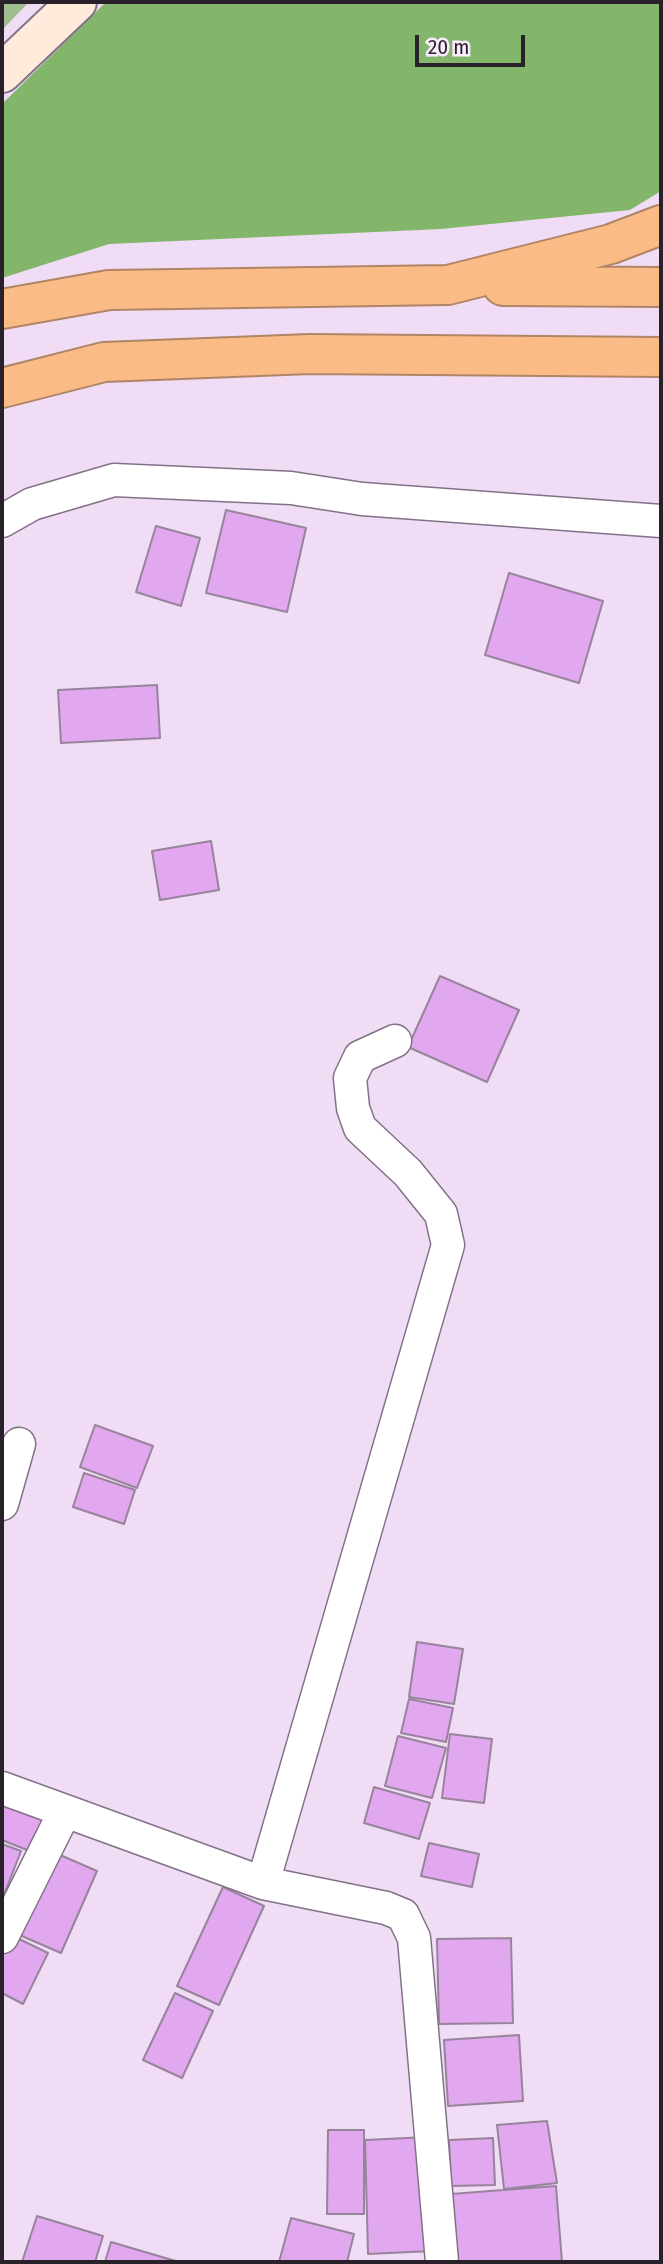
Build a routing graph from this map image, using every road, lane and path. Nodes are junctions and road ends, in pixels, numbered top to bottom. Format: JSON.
{"nodes":[{"id":1,"x":77,"y":2,"type":"edge"},
{"id":2,"x":2,"y":73,"type":"edge"},
{"id":3,"x":661,"y":225,"type":"edge"},
{"id":4,"x":448,"y":285,"type":"junction"},
{"id":5,"x":661,"y":287,"type":"edge"},
{"id":6,"x":2,"y":309,"type":"edge"},
{"id":7,"x":661,"y":357,"type":"edge"},
{"id":8,"x":2,"y":388,"type":"edge"},
{"id":9,"x":2,"y":521,"type":"edge"},
{"id":10,"x":661,"y":521,"type":"edge"},
{"id":11,"x":396,"y":1041,"type":"dead end"},
{"id":12,"x":19,"y":1444,"type":"dead end"},
{"id":13,"x":2,"y":1504,"type":"edge"},
{"id":14,"x":2,"y":1788,"type":"edge"},
{"id":15,"x":65,"y":1811,"type":"junction"},
{"id":16,"x":263,"y":1883,"type":"junction"},
{"id":17,"x":2,"y":1937,"type":"edge"},
{"id":18,"x":442,"y":2262,"type":"edge"}],
"edges":[{"from":1,"to":2,"type":"main road"},
{"from":3,"to":4,"type":"highway"},
{"from":4,"to":5,"type":"highway"},
{"from":4,"to":6,"type":"highway"},
{"from":7,"to":8,"type":"highway"},
{"from":9,"to":10,"type":"street"},
{"from":11,"to":16,"type":"street"},
{"from":12,"to":13,"type":"street"},
{"from":14,"to":15,"type":"street"},
{"from":15,"to":16,"type":"street"},
{"from":15,"to":17,"type":"street"},
{"from":16,"to":18,"type":"street"}]}
